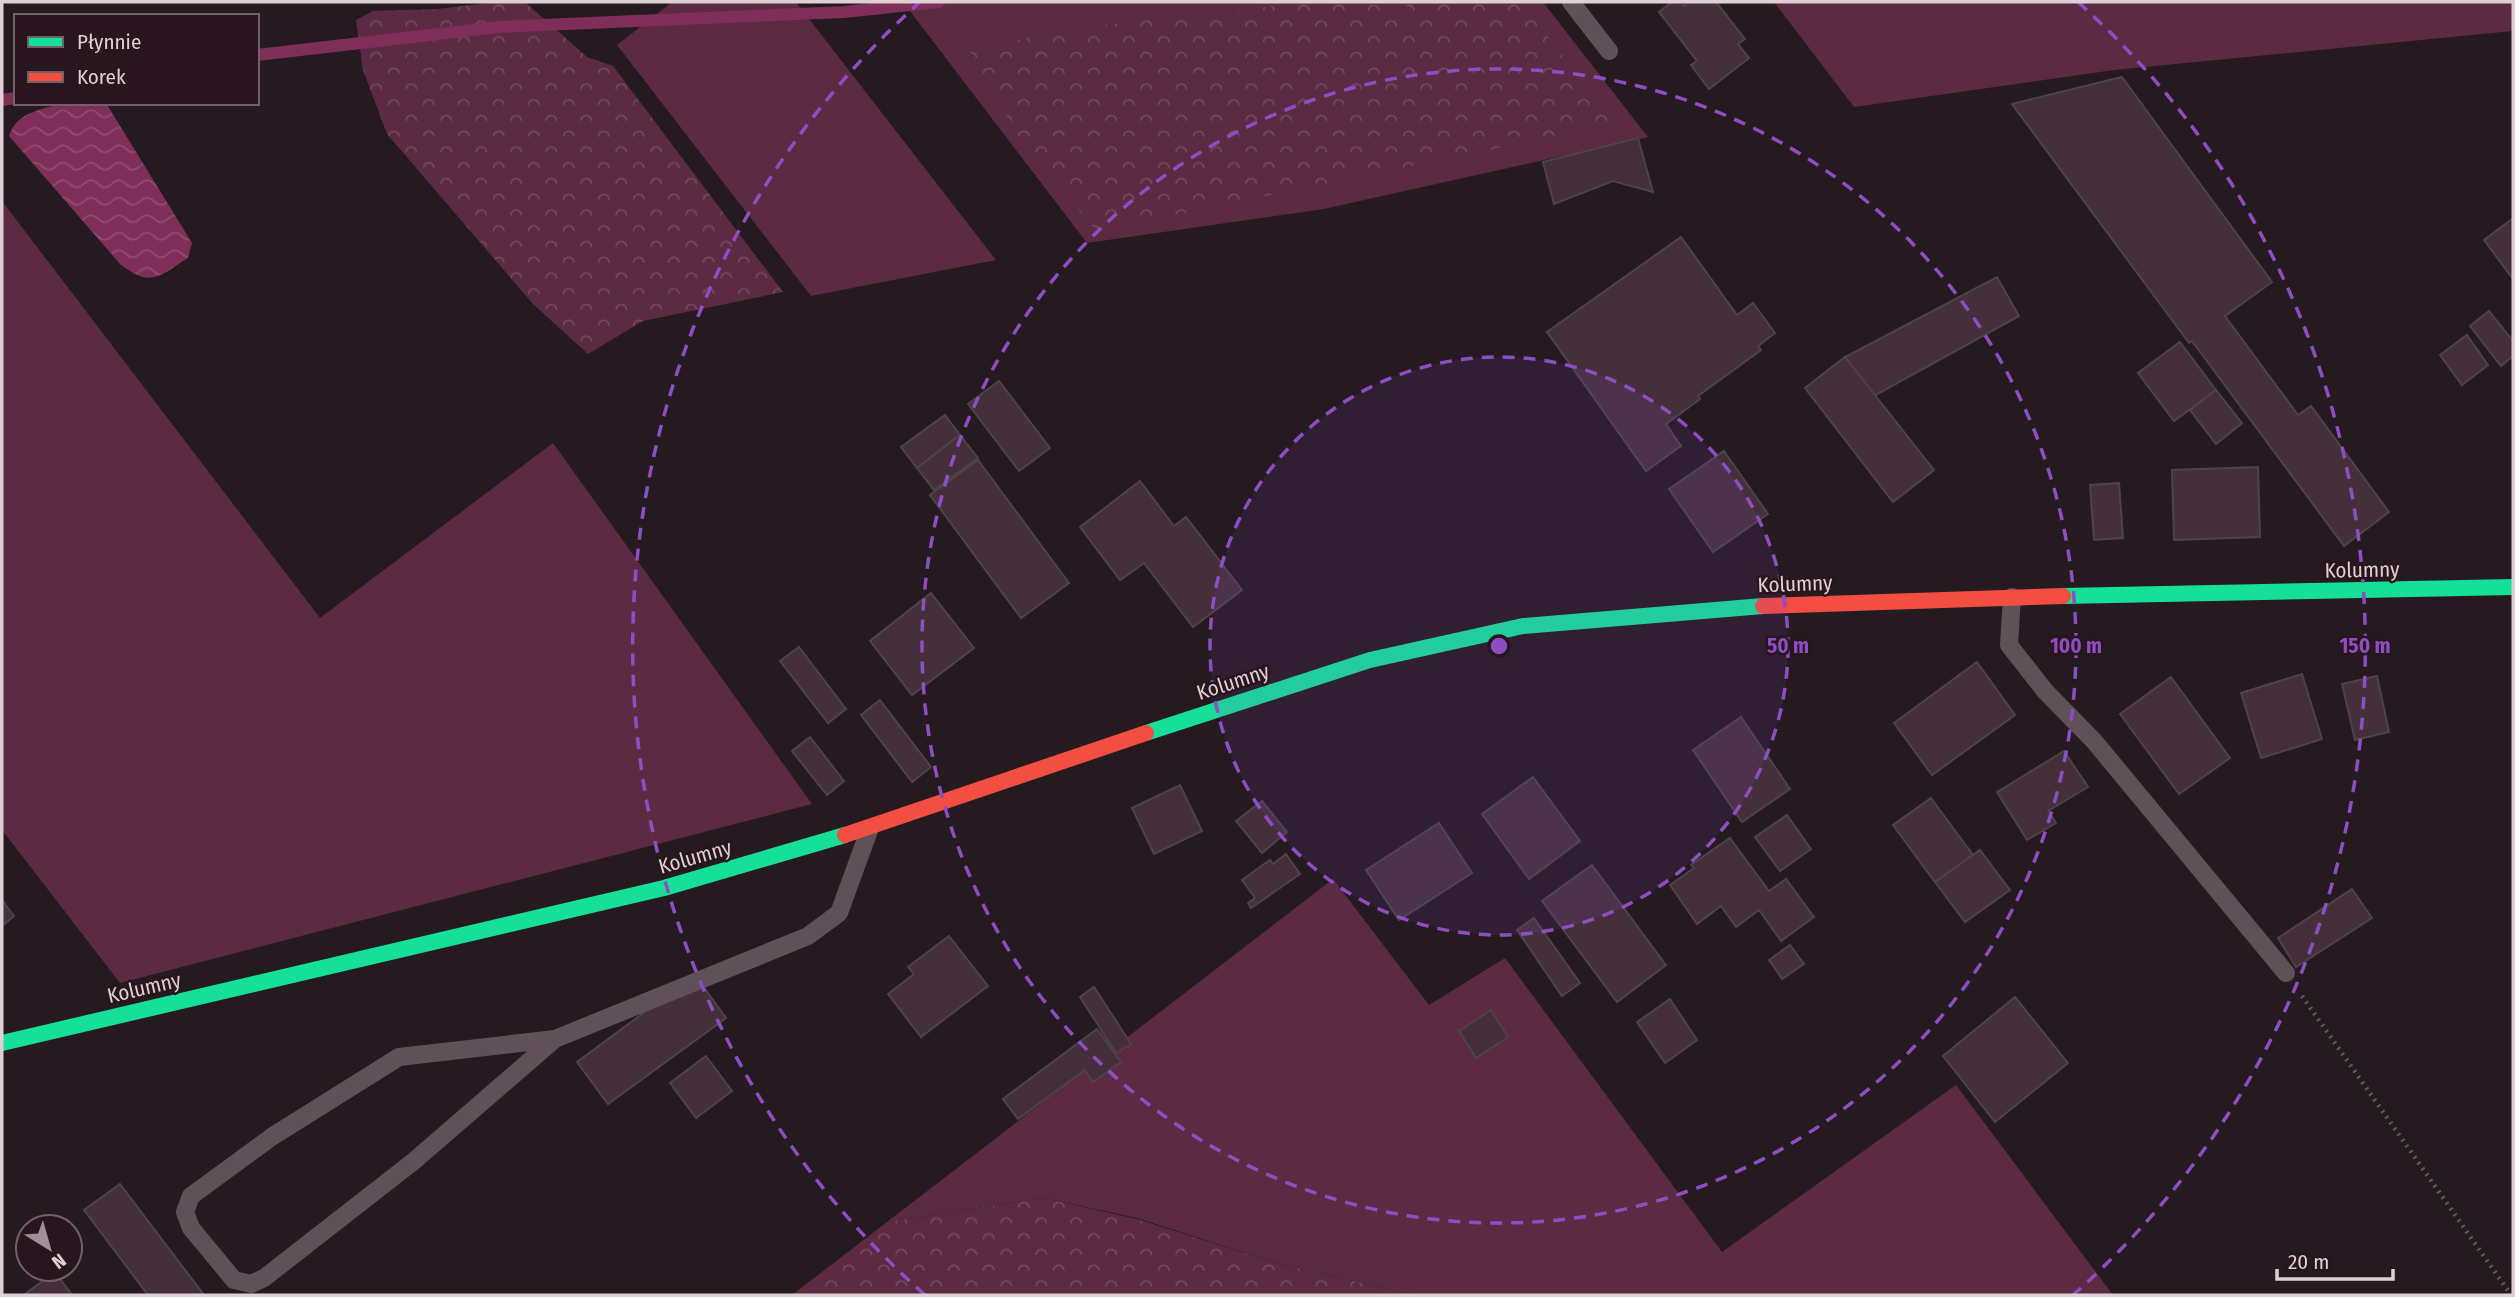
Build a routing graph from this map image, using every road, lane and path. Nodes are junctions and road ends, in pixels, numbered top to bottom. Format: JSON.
{"nodes":[{"id":1,"x":1571,"y":2,"type":"edge"},
{"id":2,"x":1609,"y":51,"type":"dead end"},
{"id":3,"x":2513,"y":587,"type":"edge"},
{"id":4,"x":2012,"y":597,"type":"junction"},
{"id":5,"x":871,"y":826,"type":"junction"},
{"id":6,"x":2286,"y":973,"type":"joint"},
{"id":7,"x":555,"y":1039,"type":"junction"},
{"id":8,"x":2,"y":1043,"type":"edge"},
{"id":9,"x":2511,"y":1295,"type":"edge"}],
"edges":[{"from":1,"to":2,"type":"lane"},
{"from":3,"to":4,"type":"street","name":"Kolumny"},
{"from":4,"to":5,"type":"street","name":"Kolumny"},
{"from":4,"to":6,"type":"lane"},
{"from":5,"to":7,"type":"lane"},
{"from":5,"to":8,"type":"street","name":"Kolumny"},
{"from":6,"to":9,"type":"path"},
{"from":7,"to":7,"type":"lane"}]}
